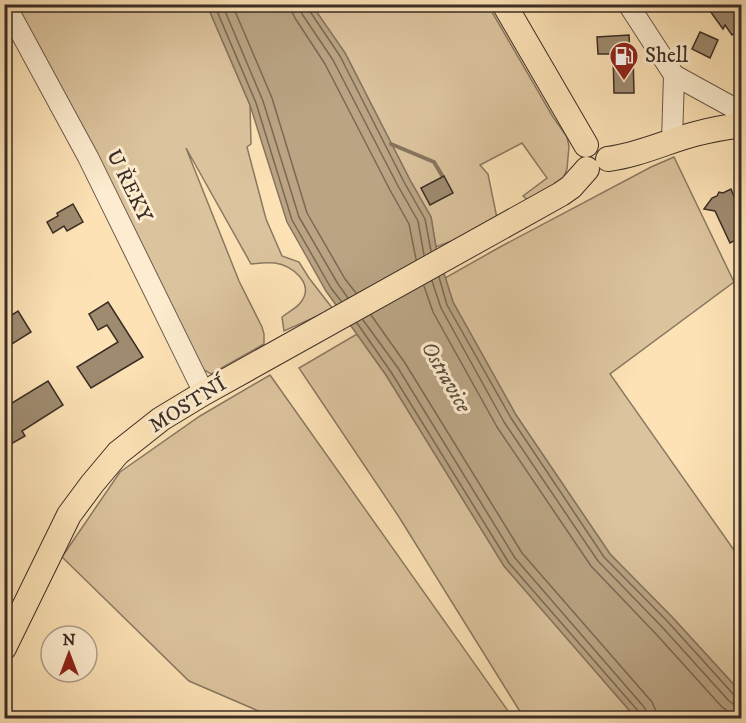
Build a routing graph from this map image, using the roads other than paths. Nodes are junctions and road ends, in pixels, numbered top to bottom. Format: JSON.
{"nodes":[{"id":1,"x":5,"y":4,"type":"edge"},
{"id":2,"x":504,"y":4,"type":"edge"},
{"id":3,"x":628,"y":4,"type":"edge"},
{"id":4,"x":674,"y":75,"type":"junction"},
{"id":5,"x":741,"y":115,"type":"edge"},
{"id":6,"x":741,"y":125,"type":"edge"},
{"id":7,"x":672,"y":141,"type":"junction"},
{"id":8,"x":598,"y":164,"type":"junction"},
{"id":9,"x":204,"y":393,"type":"junction"},
{"id":10,"x":4,"y":648,"type":"edge"}],
"edges":[{"from":1,"to":9,"type":"street","name":"U ŘEKY"},
{"from":2,"to":8,"type":"main road"},
{"from":3,"to":4,"type":"street"},
{"from":4,"to":5,"type":"street"},
{"from":4,"to":7,"type":"street"},
{"from":6,"to":7,"type":"main road"},
{"from":7,"to":8,"type":"main road"},
{"from":8,"to":9,"type":"main road","name":"MOSTNÍ"},
{"from":9,"to":10,"type":"main road","name":"MOSTNÍ"}]}
